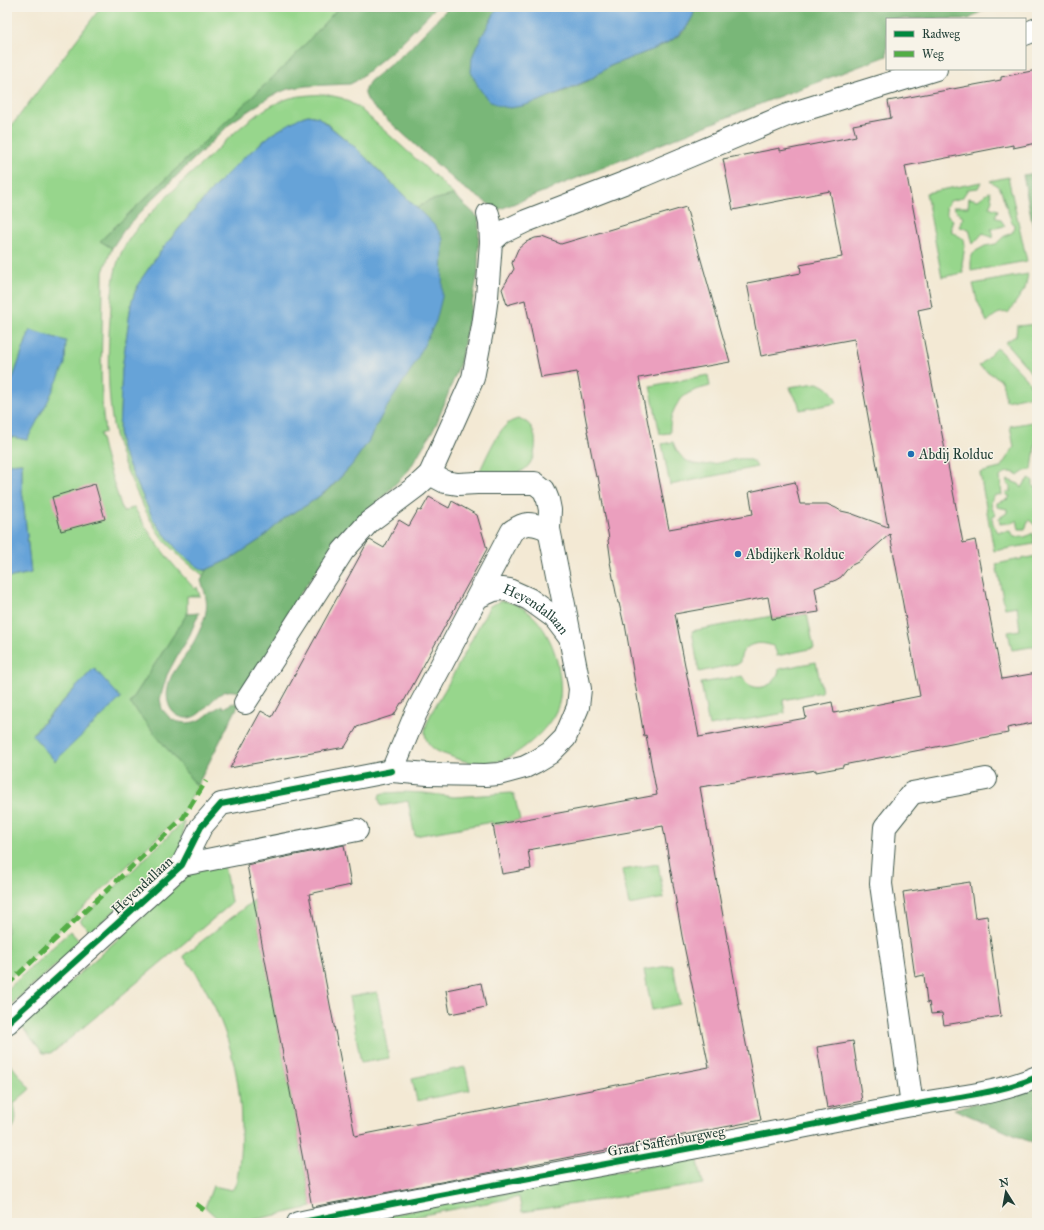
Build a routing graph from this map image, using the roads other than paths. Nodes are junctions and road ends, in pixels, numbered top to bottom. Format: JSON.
{"nodes":[{"id":1,"x":1037,"y":29,"type":"edge"},
{"id":2,"x":1026,"y":34,"type":"edge"},
{"id":3,"x":933,"y":70,"type":"edge"},
{"id":4,"x":488,"y":214,"type":"dead end"},
{"id":5,"x":491,"y":242,"type":"junction"},
{"id":6,"x":430,"y":474,"type":"junction"},
{"id":7,"x":549,"y":529,"type":"junction"},
{"id":8,"x":478,"y":597,"type":"junction"},
{"id":9,"x":570,"y":638,"type":"junction"},
{"id":10,"x":245,"y":704,"type":"dead end"},
{"id":11,"x":392,"y":772,"type":"junction"},
{"id":12,"x":986,"y":779,"type":"dead end"},
{"id":13,"x":357,"y":830,"type":"dead end"},
{"id":14,"x":182,"y":865,"type":"junction"},
{"id":15,"x":7,"y":1023,"type":"edge"},
{"id":16,"x":1037,"y":1077,"type":"edge"},
{"id":17,"x":912,"y":1105,"type":"junction"},
{"id":18,"x":298,"y":1223,"type":"edge"}],
"edges":[{"from":1,"to":2,"type":"street"},
{"from":3,"to":5,"type":"street"},
{"from":4,"to":5,"type":"street"},
{"from":5,"to":6,"type":"street"},
{"from":6,"to":7,"type":"street"},
{"from":6,"to":10,"type":"street"},
{"from":7,"to":8,"type":"street"},
{"from":7,"to":9,"type":"street"},
{"from":8,"to":9,"type":"street","name":"Heyendallaan"},
{"from":8,"to":11,"type":"street","name":"Heyendallaan"},
{"from":9,"to":11,"type":"street","name":"Heyendallaan"},
{"from":11,"to":14,"type":"street","name":"Heyendallaan"},
{"from":12,"to":17,"type":"street"},
{"from":13,"to":14,"type":"street","name":"Heyendallaan"},
{"from":14,"to":15,"type":"street","name":"Heyendallaan"},
{"from":16,"to":17,"type":"street","name":"Graaf Saffenburgweg"},
{"from":17,"to":18,"type":"street","name":"Graaf Saffenburgweg"}]}
